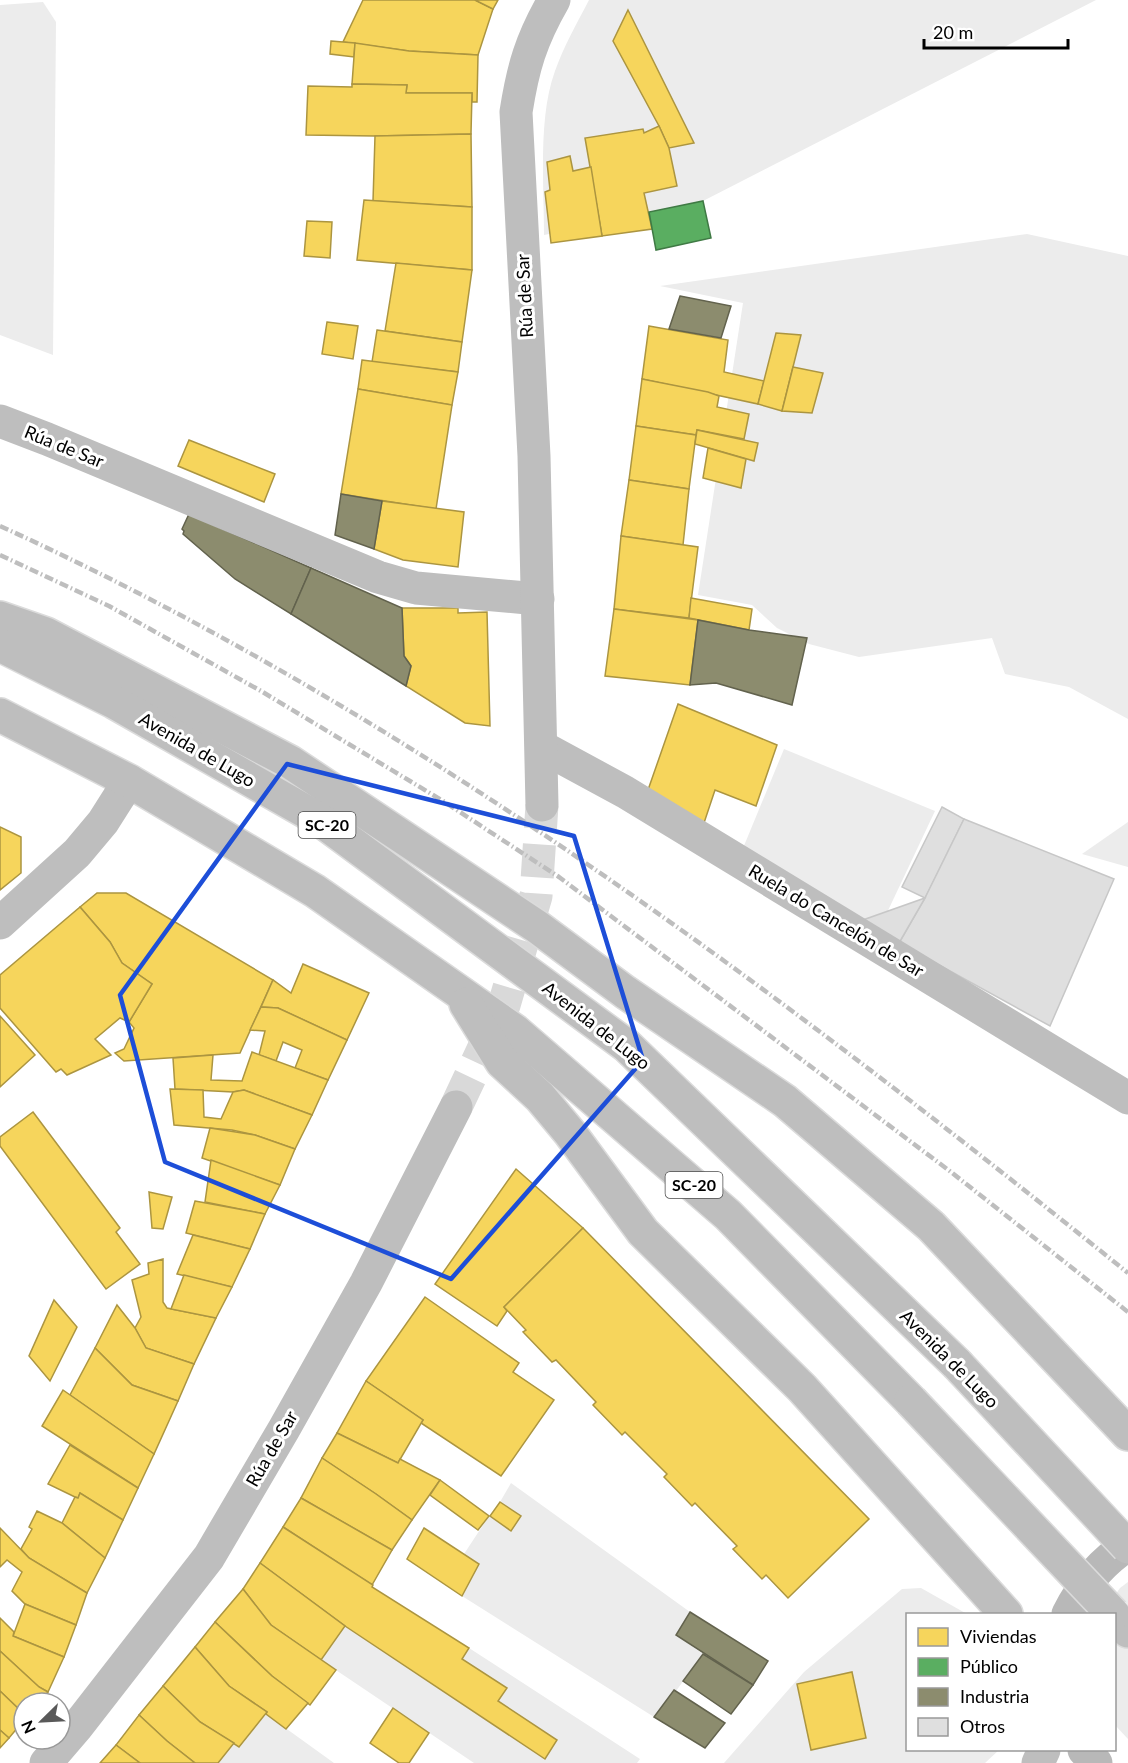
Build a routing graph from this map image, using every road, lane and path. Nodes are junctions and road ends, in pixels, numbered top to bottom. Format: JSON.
{"nodes":[{"id":1,"x":554,"y":0,"type":"edge"},
{"id":2,"x":0,"y":421,"type":"edge"},
{"id":3,"x":537,"y":599,"type":"junction"},
{"id":4,"x":0,"y":618,"type":"edge"},
{"id":5,"x":0,"y":645,"type":"edge"},
{"id":6,"x":0,"y":715,"type":"edge"},
{"id":7,"x":542,"y":747,"type":"junction"},
{"id":8,"x":129,"y":781,"type":"junction"},
{"id":9,"x":542,"y":804,"type":"tunnel mouth"},
{"id":10,"x":0,"y":923,"type":"edge"},
{"id":11,"x":457,"y":990,"type":"junction"},
{"id":12,"x":1128,"y":1098,"type":"edge"},
{"id":13,"x":456,"y":1107,"type":"tunnel mouth"},
{"id":14,"x":1128,"y":1434,"type":"edge"},
{"id":15,"x":1128,"y":1546,"type":"edge"},
{"id":16,"x":1005,"y":1613,"type":"edge"},
{"id":17,"x":1069,"y":1613,"type":"edge"},
{"id":18,"x":1111,"y":1613,"type":"edge"},
{"id":19,"x":1116,"y":1618,"type":"edge"},
{"id":20,"x":1128,"y":1631,"type":"edge"},
{"id":21,"x":1086,"y":1751,"type":"edge"},
{"id":22,"x":46,"y":1763,"type":"edge"},
{"id":23,"x":1096,"y":1763,"type":"edge"}],
"edges":[{"from":1,"to":3,"type":"main road","name":"Rúa de Sar"},
{"from":2,"to":3,"type":"main road","name":"Rúa de Sar"},
{"from":3,"to":7,"type":"main road","name":"Rúa de Sar"},
{"from":4,"to":14,"type":"main road"},
{"from":5,"to":15,"type":"main road","name":"Avenida de Lugo","number":"SC-20","bridge":true},
{"from":6,"to":8,"type":"main road","number":"SC-20"},
{"from":7,"to":9,"type":"main road","name":"Rúa de Sar"},
{"from":7,"to":12,"type":"main road","name":"Ruela do Cancelón de Sar"},
{"from":8,"to":10,"type":"main road"},
{"from":8,"to":11,"type":"main road","number":"SC-20"},
{"from":11,"to":16,"type":"main road"},
{"from":11,"to":18,"type":"main road","number":"SC-20","bridge":true},
{"from":13,"to":22,"type":"main road","name":"Rúa de Sar"},
{"from":15,"to":17,"type":"main road"},
{"from":19,"to":20,"type":"main road","number":"SC-20"},
{"from":21,"to":23,"type":"main road"}]}
